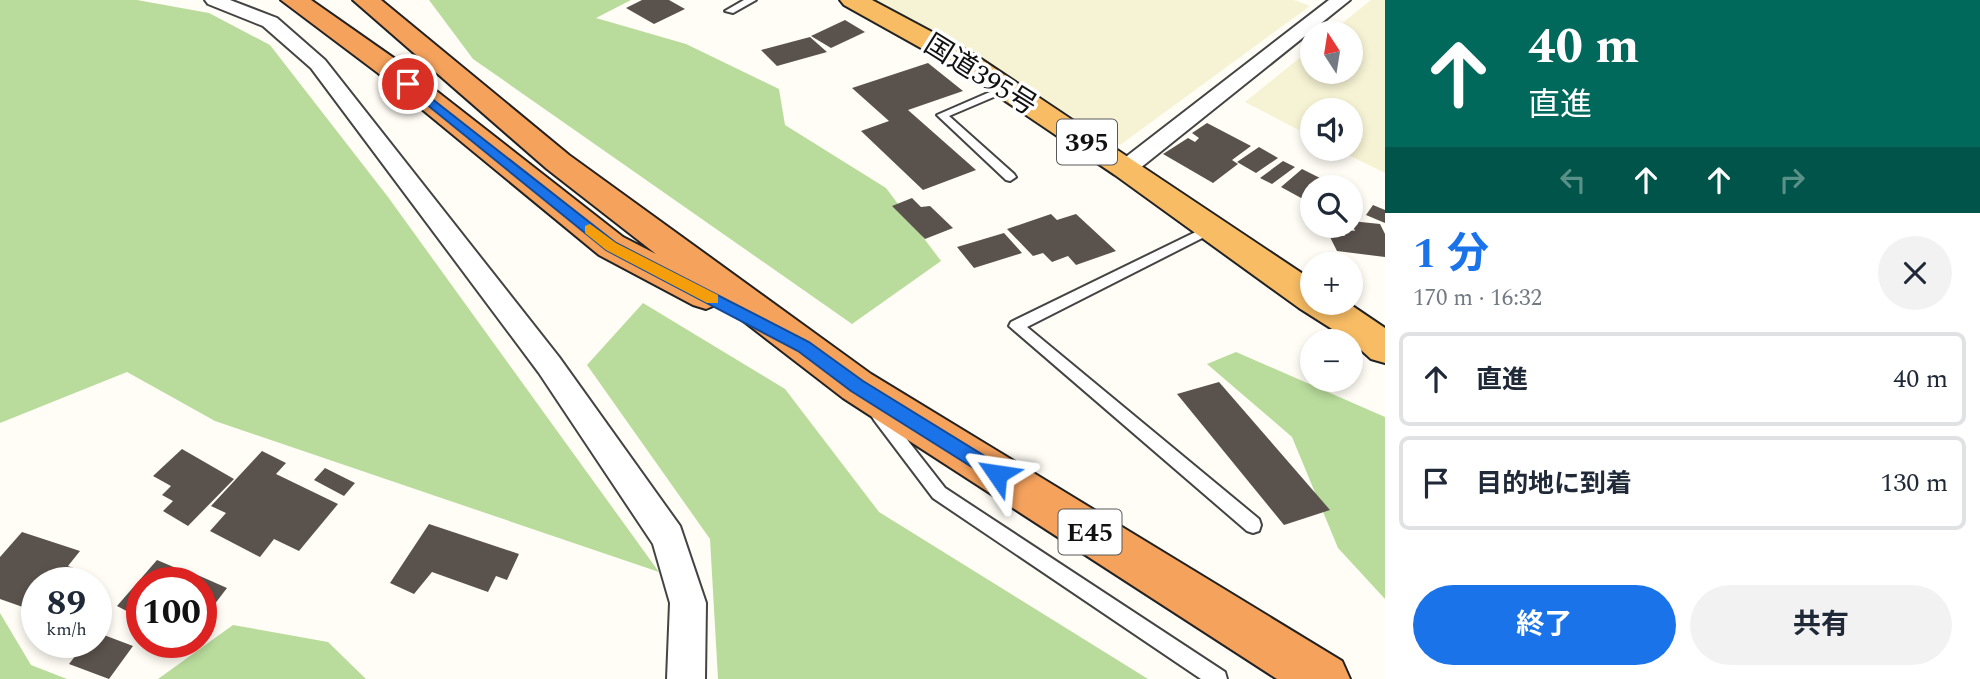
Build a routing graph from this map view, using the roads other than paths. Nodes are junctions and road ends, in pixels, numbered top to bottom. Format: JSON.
{"nodes":[{"id":1,"x":214,"y":0,"type":"edge"},
{"id":2,"x":294,"y":0,"type":"edge"},
{"id":3,"x":366,"y":0,"type":"edge"},
{"id":4,"x":401,"y":0,"type":"edge"},
{"id":5,"x":751,"y":0,"type":"edge"},
{"id":6,"x":853,"y":0,"type":"edge"},
{"id":7,"x":1341,"y":0,"type":"edge"},
{"id":8,"x":730,"y":12,"type":"dead end"},
{"id":9,"x":461,"y":81,"type":"junction"},
{"id":10,"x":1006,"y":88,"type":"junction"},
{"id":11,"x":1126,"y":167,"type":"junction"},
{"id":12,"x":1010,"y":177,"type":"dead end"},
{"id":13,"x":1212,"y":228,"type":"junction"},
{"id":14,"x":1300,"y":290,"type":"edge"},
{"id":15,"x":1337,"y":315,"type":"edge"},
{"id":16,"x":804,"y":346,"type":"junction"},
{"id":17,"x":1385,"y":348,"type":"edge"},
{"id":18,"x":857,"y":386,"type":"junction"},
{"id":19,"x":1253,"y":525,"type":"dead end"},
{"id":20,"x":686,"y":679,"type":"edge"},
{"id":21,"x":1218,"y":679,"type":"edge"},
{"id":22,"x":1324,"y":679,"type":"edge"}],
"edges":[{"from":1,"to":20,"type":"street"},
{"from":2,"to":16,"type":"highway","number":"E45"},
{"from":3,"to":9,"type":"highway","number":"E45"},
{"from":4,"to":9,"type":"highway","number":"E45"},
{"from":5,"to":8,"type":"lane"},
{"from":6,"to":10,"type":"highway","name":"国道395号","number":"395"},
{"from":7,"to":11,"type":"street"},
{"from":9,"to":16,"type":"highway","number":"E45"},
{"from":10,"to":11,"type":"highway","name":"国道395号","number":"395"},
{"from":10,"to":12,"type":"lane"},
{"from":11,"to":13,"type":"highway","name":"国道395号","number":"395"},
{"from":13,"to":14,"type":"highway","name":"国道395号","number":"395"},
{"from":13,"to":19,"type":"lane"},
{"from":15,"to":17,"type":"highway"},
{"from":16,"to":18,"type":"highway","number":"E45"},
{"from":18,"to":21,"type":"lane"},
{"from":18,"to":22,"type":"highway","number":"E45"}]}
